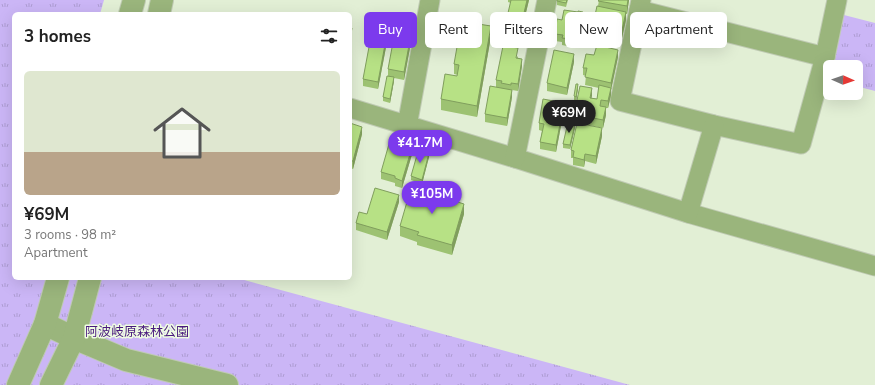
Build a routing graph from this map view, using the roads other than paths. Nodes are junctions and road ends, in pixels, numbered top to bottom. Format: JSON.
{"nodes":[{"id":1,"x":134,"y":0,"type":"edge"},
{"id":2,"x":162,"y":0,"type":"edge"},
{"id":3,"x":430,"y":0,"type":"edge"},
{"id":4,"x":547,"y":0,"type":"edge"},
{"id":5,"x":837,"y":0,"type":"edge"},
{"id":6,"x":640,"y":5,"type":"edge"},
{"id":7,"x":131,"y":12,"type":"edge"},
{"id":8,"x":159,"y":12,"type":"edge"},
{"id":9,"x":825,"y":57,"type":"junction"},
{"id":10,"x":352,"y":109,"type":"edge"},
{"id":11,"x":714,"y":125,"type":"junction"},
{"id":12,"x":407,"y":126,"type":"junction"},
{"id":13,"x":515,"y":158,"type":"junction"},
{"id":14,"x":688,"y":213,"type":"junction"},
{"id":15,"x":875,"y":266,"type":"edge"},
{"id":16,"x":57,"y":280,"type":"edge"},
{"id":17,"x":89,"y":280,"type":"edge"},
{"id":18,"x":45,"y":324,"type":"junction"},
{"id":19,"x":74,"y":338,"type":"junction"},
{"id":20,"x":18,"y":385,"type":"edge"},
{"id":21,"x":51,"y":385,"type":"edge"},
{"id":22,"x":226,"y":385,"type":"edge"}],
"edges":[{"from":1,"to":7,"type":"street"},
{"from":2,"to":8,"type":"street"},
{"from":3,"to":12,"type":"street"},
{"from":4,"to":13,"type":"street"},
{"from":5,"to":9,"type":"street"},
{"from":6,"to":9,"type":"street"},
{"from":6,"to":11,"type":"street"},
{"from":9,"to":11,"type":"street"},
{"from":10,"to":12,"type":"street"},
{"from":11,"to":14,"type":"street"},
{"from":12,"to":13,"type":"street"},
{"from":13,"to":14,"type":"street"},
{"from":14,"to":15,"type":"street"},
{"from":16,"to":18,"type":"street"},
{"from":17,"to":19,"type":"street"},
{"from":18,"to":19,"type":"street"},
{"from":18,"to":20,"type":"street"},
{"from":19,"to":21,"type":"street"},
{"from":19,"to":22,"type":"street"}]}
